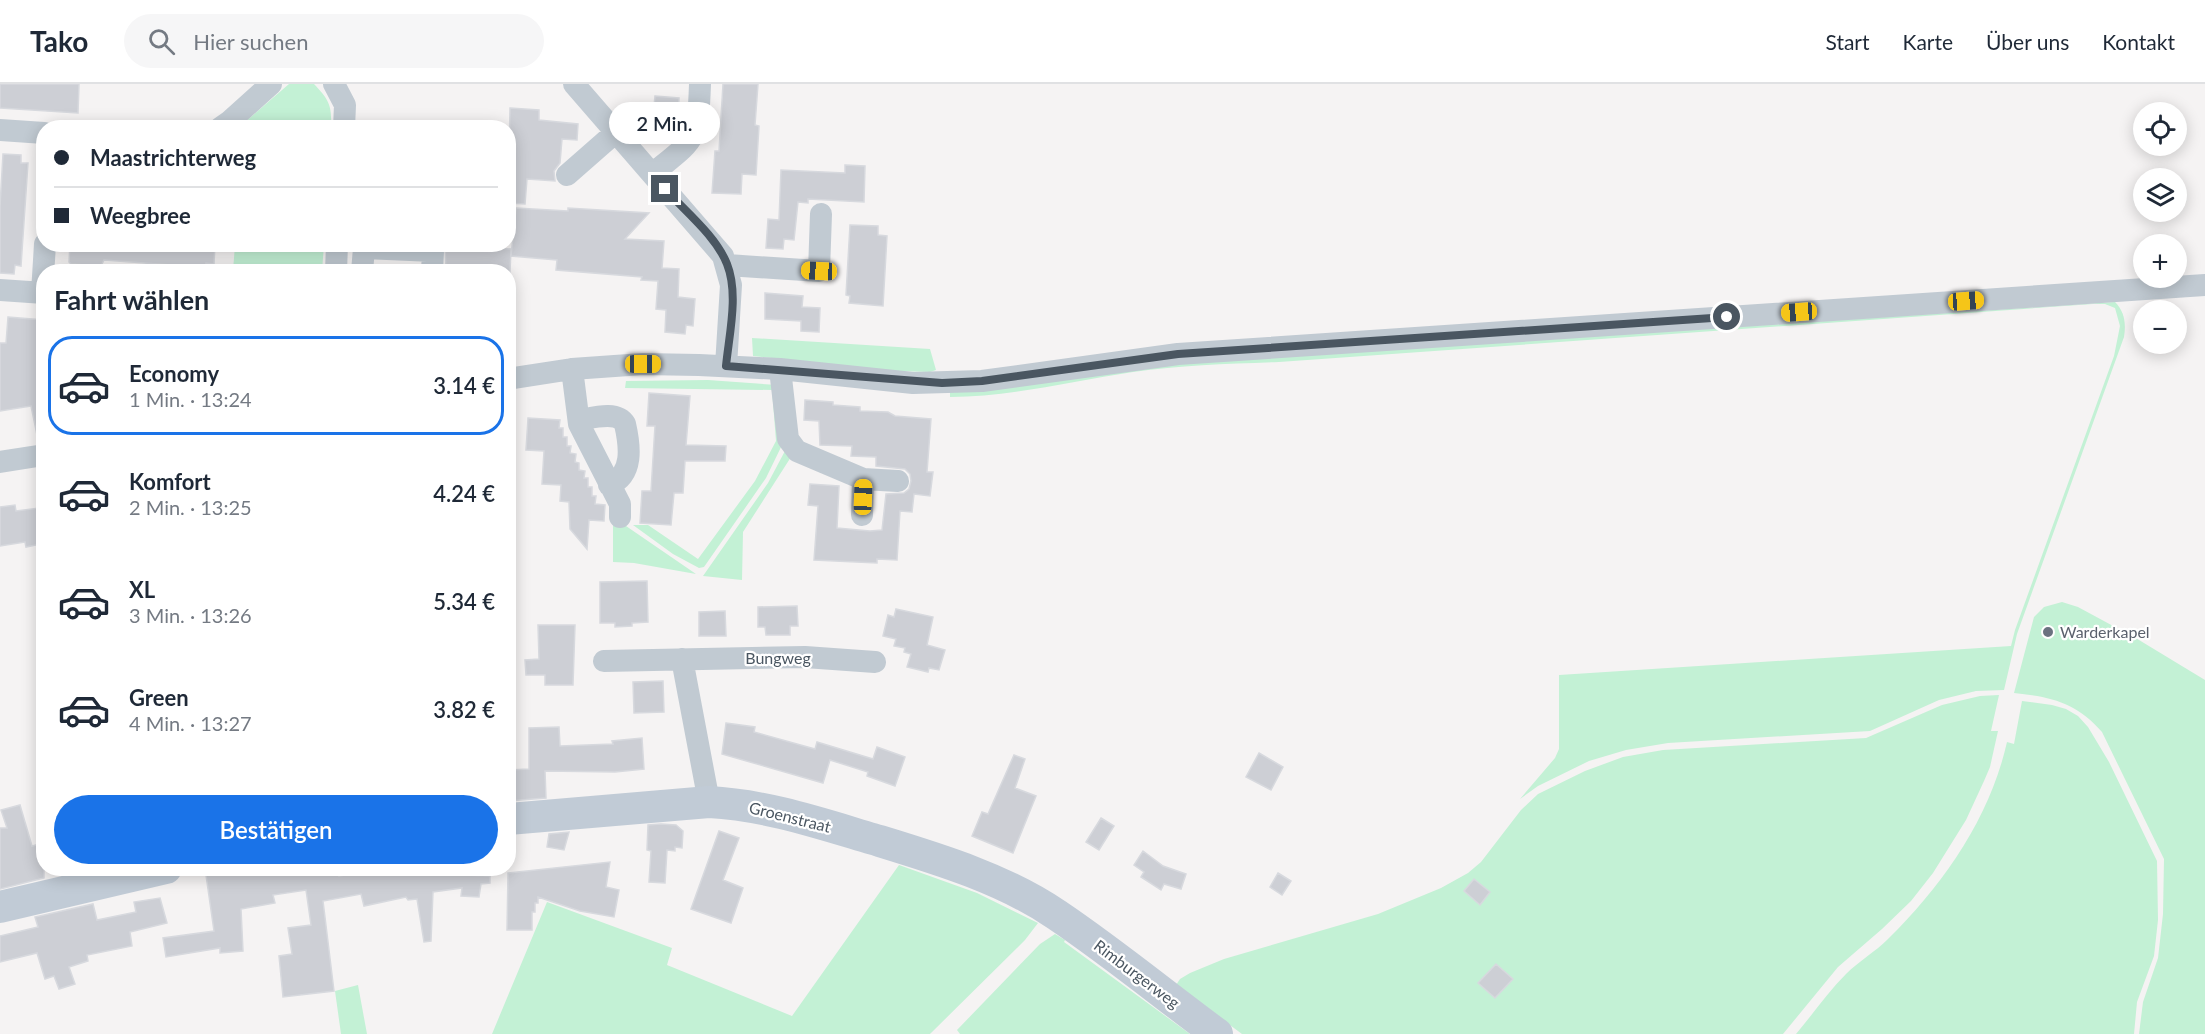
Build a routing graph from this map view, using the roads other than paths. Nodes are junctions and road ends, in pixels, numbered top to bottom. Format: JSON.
{"nodes":[{"id":1,"x":271,"y":84,"type":"edge"},
{"id":2,"x":334,"y":84,"type":"edge"},
{"id":3,"x":574,"y":84,"type":"edge"},
{"id":4,"x":700,"y":84,"type":"edge"},
{"id":5,"x":231,"y":120,"type":"edge"},
{"id":6,"x":344,"y":120,"type":"edge"},
{"id":7,"x":0,"y":130,"type":"edge"},
{"id":8,"x":36,"y":132,"type":"edge"},
{"id":9,"x":616,"y":132,"type":"junction"},
{"id":10,"x":652,"y":174,"type":"junction"},
{"id":11,"x":567,"y":176,"type":"dead end"},
{"id":12,"x":821,"y":214,"type":"dead end"},
{"id":13,"x":728,"y":266,"type":"junction"},
{"id":14,"x":2205,"y":285,"type":"edge"},
{"id":15,"x":0,"y":290,"type":"edge"},
{"id":16,"x":36,"y":293,"type":"edge"},
{"id":17,"x":726,"y":366,"type":"junction"},
{"id":18,"x":572,"y":369,"type":"junction"},
{"id":19,"x":780,"y":369,"type":"junction"},
{"id":20,"x":516,"y":378,"type":"edge"},
{"id":21,"x":579,"y":420,"type":"junction"},
{"id":22,"x":36,"y":456,"type":"edge"},
{"id":23,"x":0,"y":462,"type":"edge"},
{"id":24,"x":863,"y":479,"type":"junction"},
{"id":25,"x":898,"y":481,"type":"dead end"},
{"id":26,"x":609,"y":485,"type":"junction"},
{"id":27,"x":862,"y":515,"type":"dead end"},
{"id":28,"x":620,"y":517,"type":"dead end"},
{"id":29,"x":682,"y":659,"type":"junction"},
{"id":30,"x":604,"y":661,"type":"dead end"},
{"id":31,"x":875,"y":662,"type":"dead end"},
{"id":32,"x":709,"y":802,"type":"junction"},
{"id":33,"x":516,"y":818,"type":"edge"},
{"id":34,"x":132,"y":876,"type":"edge"},
{"id":35,"x":0,"y":907,"type":"edge"},
{"id":36,"x":1056,"y":914,"type":"joint"},
{"id":37,"x":1218,"y":1034,"type":"edge"}],
"edges":[{"from":1,"to":5,"type":"street"},
{"from":2,"to":6,"type":"street"},
{"from":3,"to":9,"type":"street"},
{"from":4,"to":10,"type":"street"},
{"from":7,"to":8,"type":"street"},
{"from":9,"to":10,"type":"street"},
{"from":9,"to":11,"type":"street"},
{"from":10,"to":13,"type":"street"},
{"from":12,"to":13,"type":"street"},
{"from":13,"to":17,"type":"street"},
{"from":14,"to":19,"type":"street"},
{"from":15,"to":16,"type":"street"},
{"from":17,"to":18,"type":"street"},
{"from":17,"to":19,"type":"street"},
{"from":18,"to":20,"type":"street"},
{"from":18,"to":21,"type":"street"},
{"from":19,"to":24,"type":"street"},
{"from":21,"to":26,"type":"street"},
{"from":21,"to":26,"type":"street"},
{"from":22,"to":23,"type":"street"},
{"from":24,"to":25,"type":"street"},
{"from":24,"to":27,"type":"street"},
{"from":26,"to":28,"type":"street"},
{"from":29,"to":30,"type":"street","name":"Bungweg"},
{"from":29,"to":31,"type":"street","name":"Bungweg"},
{"from":29,"to":32,"type":"street"},
{"from":32,"to":33,"type":"street","name":"Groenstraat"},
{"from":32,"to":36,"type":"street","name":"Groenstraat"},
{"from":34,"to":35,"type":"street"},
{"from":36,"to":37,"type":"street","name":"Rimburgerweg"}]}
